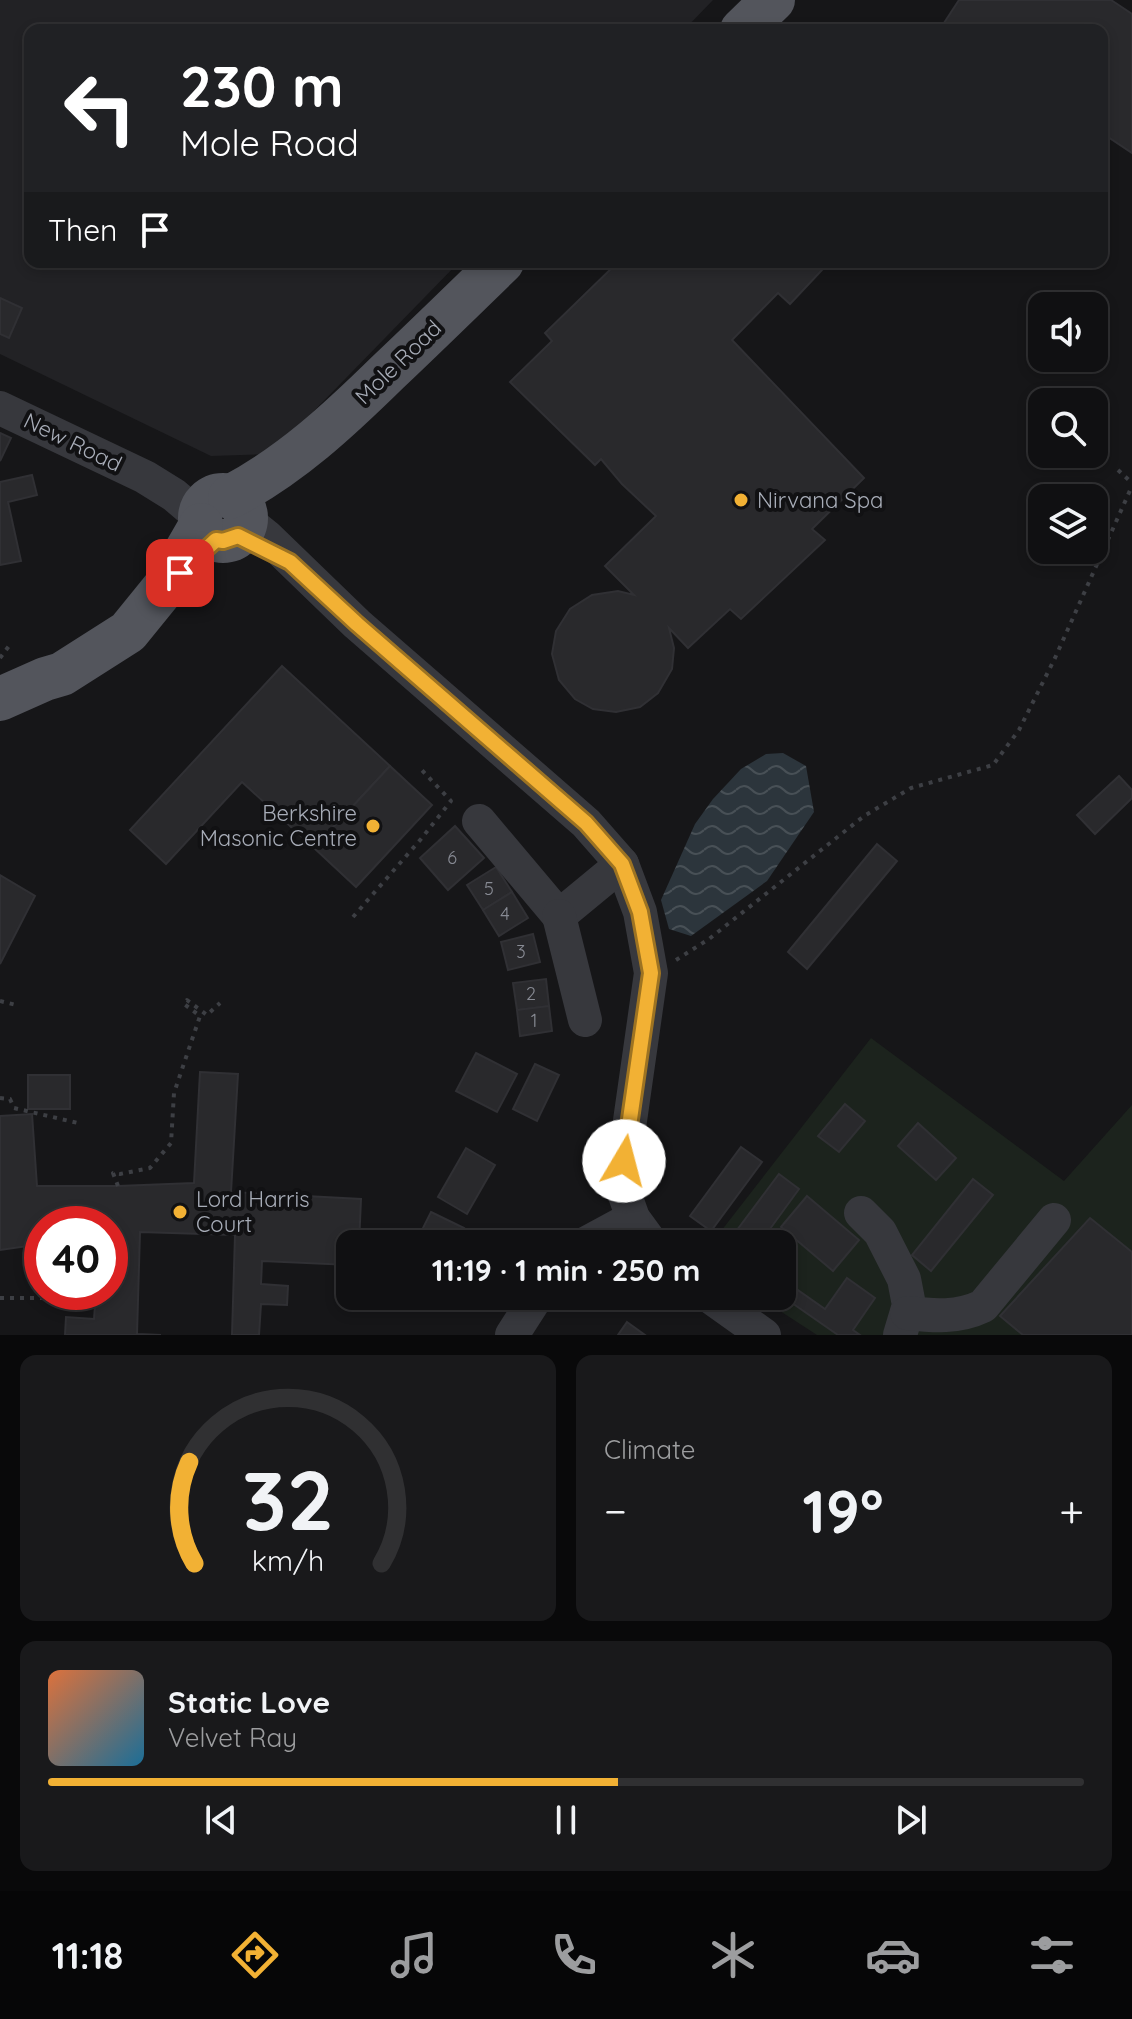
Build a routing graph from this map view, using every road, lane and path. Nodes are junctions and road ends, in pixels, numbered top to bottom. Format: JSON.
{"nodes":[{"id":1,"x":773,"y":0,"type":"edge"},
{"id":2,"x":748,"y":24,"type":"edge"},
{"id":3,"x":496,"y":268,"type":"edge"},
{"id":4,"x":0,"y":408,"type":"edge"},
{"id":5,"x":1118,"y":470,"type":"dead end"},
{"id":6,"x":1132,"y":484,"type":"edge"},
{"id":7,"x":224,"y":518,"type":"junction"},
{"id":8,"x":9,"y":646,"type":"dead end"},
{"id":9,"x":0,"y":658,"type":"edge"},
{"id":10,"x":0,"y":699,"type":"edge"},
{"id":11,"x":418,"y":766,"type":"dead end"},
{"id":12,"x":479,"y":821,"type":"dead end"},
{"id":13,"x":622,"y":864,"type":"junction"},
{"id":14,"x":559,"y":916,"type":"junction"},
{"id":15,"x":353,"y":917,"type":"dead end"},
{"id":16,"x":651,"y":973,"type":"junction"},
{"id":17,"x":0,"y":1001,"type":"edge"},
{"id":18,"x":220,"y":1003,"type":"dead end"},
{"id":19,"x":16,"y":1005,"type":"dead end"},
{"id":20,"x":585,"y":1020,"type":"dead end"},
{"id":21,"x":0,"y":1098,"type":"edge"},
{"id":22,"x":78,"y":1123,"type":"dead end"},
{"id":23,"x":118,"y":1186,"type":"dead end"},
{"id":24,"x":861,"y":1213,"type":"dead end"},
{"id":25,"x":1054,"y":1220,"type":"dead end"},
{"id":26,"x":642,"y":1230,"type":"edge"},
{"id":27,"x":0,"y":1298,"type":"edge"},
{"id":28,"x":24,"y":1298,"type":"edge"},
{"id":29,"x":528,"y":1310,"type":"edge"},
{"id":30,"x":729,"y":1310,"type":"edge"},
{"id":31,"x":903,"y":1324,"type":"edge"},
{"id":32,"x":512,"y":1335,"type":"edge"},
{"id":33,"x":764,"y":1335,"type":"edge"}],
"edges":[{"from":1,"to":2,"type":"main road"},
{"from":3,"to":7,"type":"main road","name":"Mole Road"},
{"from":4,"to":7,"type":"street","name":"New Road"},
{"from":5,"to":6,"type":"path"},
{"from":6,"to":16,"type":"path"},
{"from":7,"to":10,"type":"main road"},
{"from":7,"to":13,"type":"street","name":"New Road"},
{"from":8,"to":9,"type":"path"},
{"from":11,"to":15,"type":"path"},
{"from":12,"to":14,"type":"street"},
{"from":13,"to":14,"type":"street"},
{"from":13,"to":16,"type":"street"},
{"from":14,"to":20,"type":"street"},
{"from":16,"to":26,"type":"street"},
{"from":17,"to":19,"type":"path"},
{"from":18,"to":23,"type":"path"},
{"from":21,"to":22,"type":"path"},
{"from":24,"to":31,"type":"street"},
{"from":25,"to":31,"type":"street"},
{"from":27,"to":28,"type":"path"},
{"from":29,"to":32,"type":"street"},
{"from":30,"to":33,"type":"street"}]}
